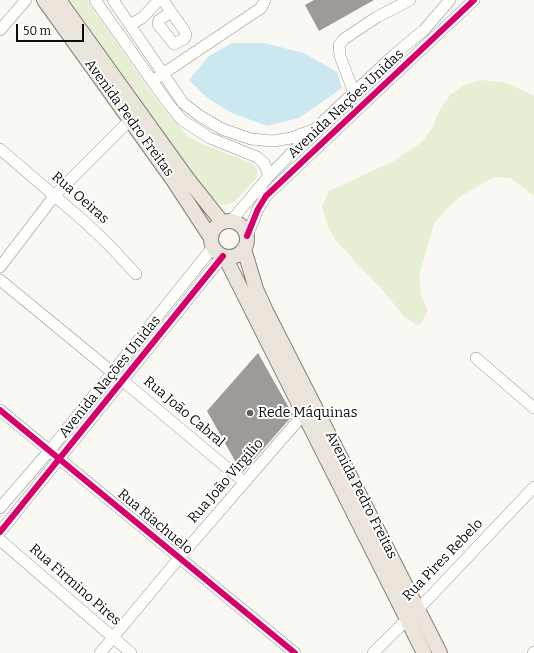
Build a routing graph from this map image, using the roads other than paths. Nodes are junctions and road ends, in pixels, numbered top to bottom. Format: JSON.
{"nodes":[{"id":1,"x":26,"y":0,"type":"edge"},
{"id":2,"x":44,"y":0,"type":"edge"},
{"id":3,"x":59,"y":0,"type":"edge"},
{"id":4,"x":95,"y":0,"type":"edge"},
{"id":5,"x":113,"y":0,"type":"edge"},
{"id":6,"x":159,"y":0,"type":"edge"},
{"id":7,"x":163,"y":0,"type":"edge"},
{"id":8,"x":265,"y":0,"type":"edge"},
{"id":9,"x":410,"y":0,"type":"edge"},
{"id":10,"x":450,"y":0,"type":"edge"},
{"id":11,"x":474,"y":0,"type":"edge"},
{"id":12,"x":171,"y":12,"type":"dead end"},
{"id":13,"x":130,"y":25,"type":"junction"},
{"id":14,"x":0,"y":30,"type":"edge"},
{"id":15,"x":163,"y":73,"type":"junction"},
{"id":16,"x":152,"y":81,"type":"junction"},
{"id":17,"x":354,"y":93,"type":"junction"},
{"id":18,"x":130,"y":120,"type":"junction"},
{"id":19,"x":315,"y":129,"type":"junction"},
{"id":20,"x":0,"y":150,"type":"edge"},
{"id":21,"x":269,"y":176,"type":"junction"},
{"id":22,"x":55,"y":195,"type":"junction"},
{"id":23,"x":226,"y":221,"type":"junction"},
{"id":24,"x":245,"y":242,"type":"junction"},
{"id":25,"x":218,"y":249,"type":"junction"},
{"id":26,"x":0,"y":267,"type":"edge"},
{"id":27,"x":136,"y":274,"type":"dead end"},
{"id":28,"x":0,"y":280,"type":"edge"},
{"id":29,"x":476,"y":358,"type":"dead end"},
{"id":30,"x":112,"y":372,"type":"junction"},
{"id":31,"x":122,"y":380,"type":"junction"},
{"id":32,"x":314,"y":403,"type":"junction"},
{"id":33,"x":534,"y":408,"type":"edge"},
{"id":34,"x":0,"y":410,"type":"edge"},
{"id":35,"x":304,"y":413,"type":"junction"},
{"id":36,"x":50,"y":450,"type":"junction"},
{"id":37,"x":60,"y":459,"type":"junction"},
{"id":38,"x":244,"y":482,"type":"junction"},
{"id":39,"x":534,"y":487,"type":"edge"},
{"id":40,"x":0,"y":508,"type":"edge"},
{"id":41,"x":0,"y":532,"type":"edge"},
{"id":42,"x":0,"y":540,"type":"edge"},
{"id":43,"x":180,"y":557,"type":"junction"},
{"id":44,"x":418,"y":608,"type":"junction"},
{"id":45,"x":406,"y":619,"type":"junction"},
{"id":46,"x":112,"y":638,"type":"junction"},
{"id":47,"x":100,"y":653,"type":"edge"},
{"id":48,"x":131,"y":653,"type":"edge"},
{"id":49,"x":295,"y":653,"type":"edge"},
{"id":50,"x":373,"y":653,"type":"edge"},
{"id":51,"x":424,"y":653,"type":"edge"},
{"id":52,"x":440,"y":653,"type":"edge"}],
"edges":[{"from":1,"to":14,"type":"street"},
{"from":2,"to":18,"type":"main road","name":"Avenida Pedro Freitas"},
{"from":3,"to":23,"type":"main road","name":"Avenida Pedro Freitas"},
{"from":4,"to":16,"type":"street"},
{"from":5,"to":13,"type":"street"},
{"from":6,"to":13,"type":"street"},
{"from":7,"to":12,"type":"street"},
{"from":8,"to":15,"type":"street"},
{"from":9,"to":17,"type":"street"},
{"from":10,"to":17,"type":"street","name":"Avenida Nações Unidas"},
{"from":11,"to":24,"type":"street","name":"Avenida Nações Unidas"},
{"from":13,"to":15,"type":"street"},
{"from":15,"to":16,"type":"street"},
{"from":15,"to":19,"type":"street"},
{"from":16,"to":21,"type":"street"},
{"from":17,"to":19,"type":"street","name":"Avenida Nações Unidas"},
{"from":18,"to":22,"type":"street"},
{"from":18,"to":25,"type":"main road","name":"Avenida Pedro Freitas"},
{"from":19,"to":21,"type":"street","name":"Avenida Nações Unidas"},
{"from":20,"to":22,"type":"street","name":"Rua Oeiras"},
{"from":21,"to":23,"type":"street","name":"Avenida Nações Unidas"},
{"from":22,"to":26,"type":"street"},
{"from":22,"to":27,"type":"street","name":"Rua Oeiras"},
{"from":23,"to":24,"type":"main road"},
{"from":23,"to":25,"type":"main road"},
{"from":24,"to":25,"type":"main road"},
{"from":24,"to":32,"type":"main road","name":"Avenida Pedro Freitas"},
{"from":25,"to":30,"type":"street","name":"Avenida Nações Unidas"},
{"from":25,"to":31,"type":"street","name":"Avenida Nações Unidas"},
{"from":25,"to":35,"type":"main road","name":"Avenida Pedro Freitas"},
{"from":28,"to":30,"type":"street"},
{"from":29,"to":33,"type":"street"},
{"from":30,"to":36,"type":"street","name":"Avenida Nações Unidas"},
{"from":31,"to":37,"type":"street","name":"Avenida Nações Unidas"},
{"from":31,"to":38,"type":"street","name":"Rua João Cabral"},
{"from":32,"to":35,"type":"street","name":"Rua João Virgilio"},
{"from":32,"to":44,"type":"main road","name":"Avenida Pedro Freitas"},
{"from":34,"to":36,"type":"street","name":"Rua Riachuelo"},
{"from":35,"to":38,"type":"street","name":"Rua João Virgilio"},
{"from":35,"to":45,"type":"main road","name":"Avenida Pedro Freitas"},
{"from":36,"to":37,"type":"street","name":"Rua Riachuelo"},
{"from":36,"to":40,"type":"street","name":"Avenida Nações Unidas"},
{"from":37,"to":41,"type":"street","name":"Avenida Nações Unidas"},
{"from":37,"to":43,"type":"street","name":"Rua Riachuelo"},
{"from":38,"to":43,"type":"street","name":"Rua João Virgilio"},
{"from":39,"to":44,"type":"street","name":"Rua Pires Rebelo"},
{"from":42,"to":46,"type":"street","name":"Rua Firmino Pires"},
{"from":43,"to":46,"type":"street","name":"Rua João Virgilio"},
{"from":43,"to":49,"type":"street","name":"Rua Riachuelo"},
{"from":44,"to":45,"type":"street","name":"Rua Pires Rebelo"},
{"from":44,"to":52,"type":"main road","name":"Avenida Pedro Freitas"},
{"from":45,"to":50,"type":"street","name":"Rua Pires Rebelo"},
{"from":45,"to":51,"type":"main road","name":"Avenida Pedro Freitas"},
{"from":46,"to":47,"type":"street","name":"Rua João Virgilio"},
{"from":46,"to":48,"type":"street","name":"Rua Firmino Pires"}]}
